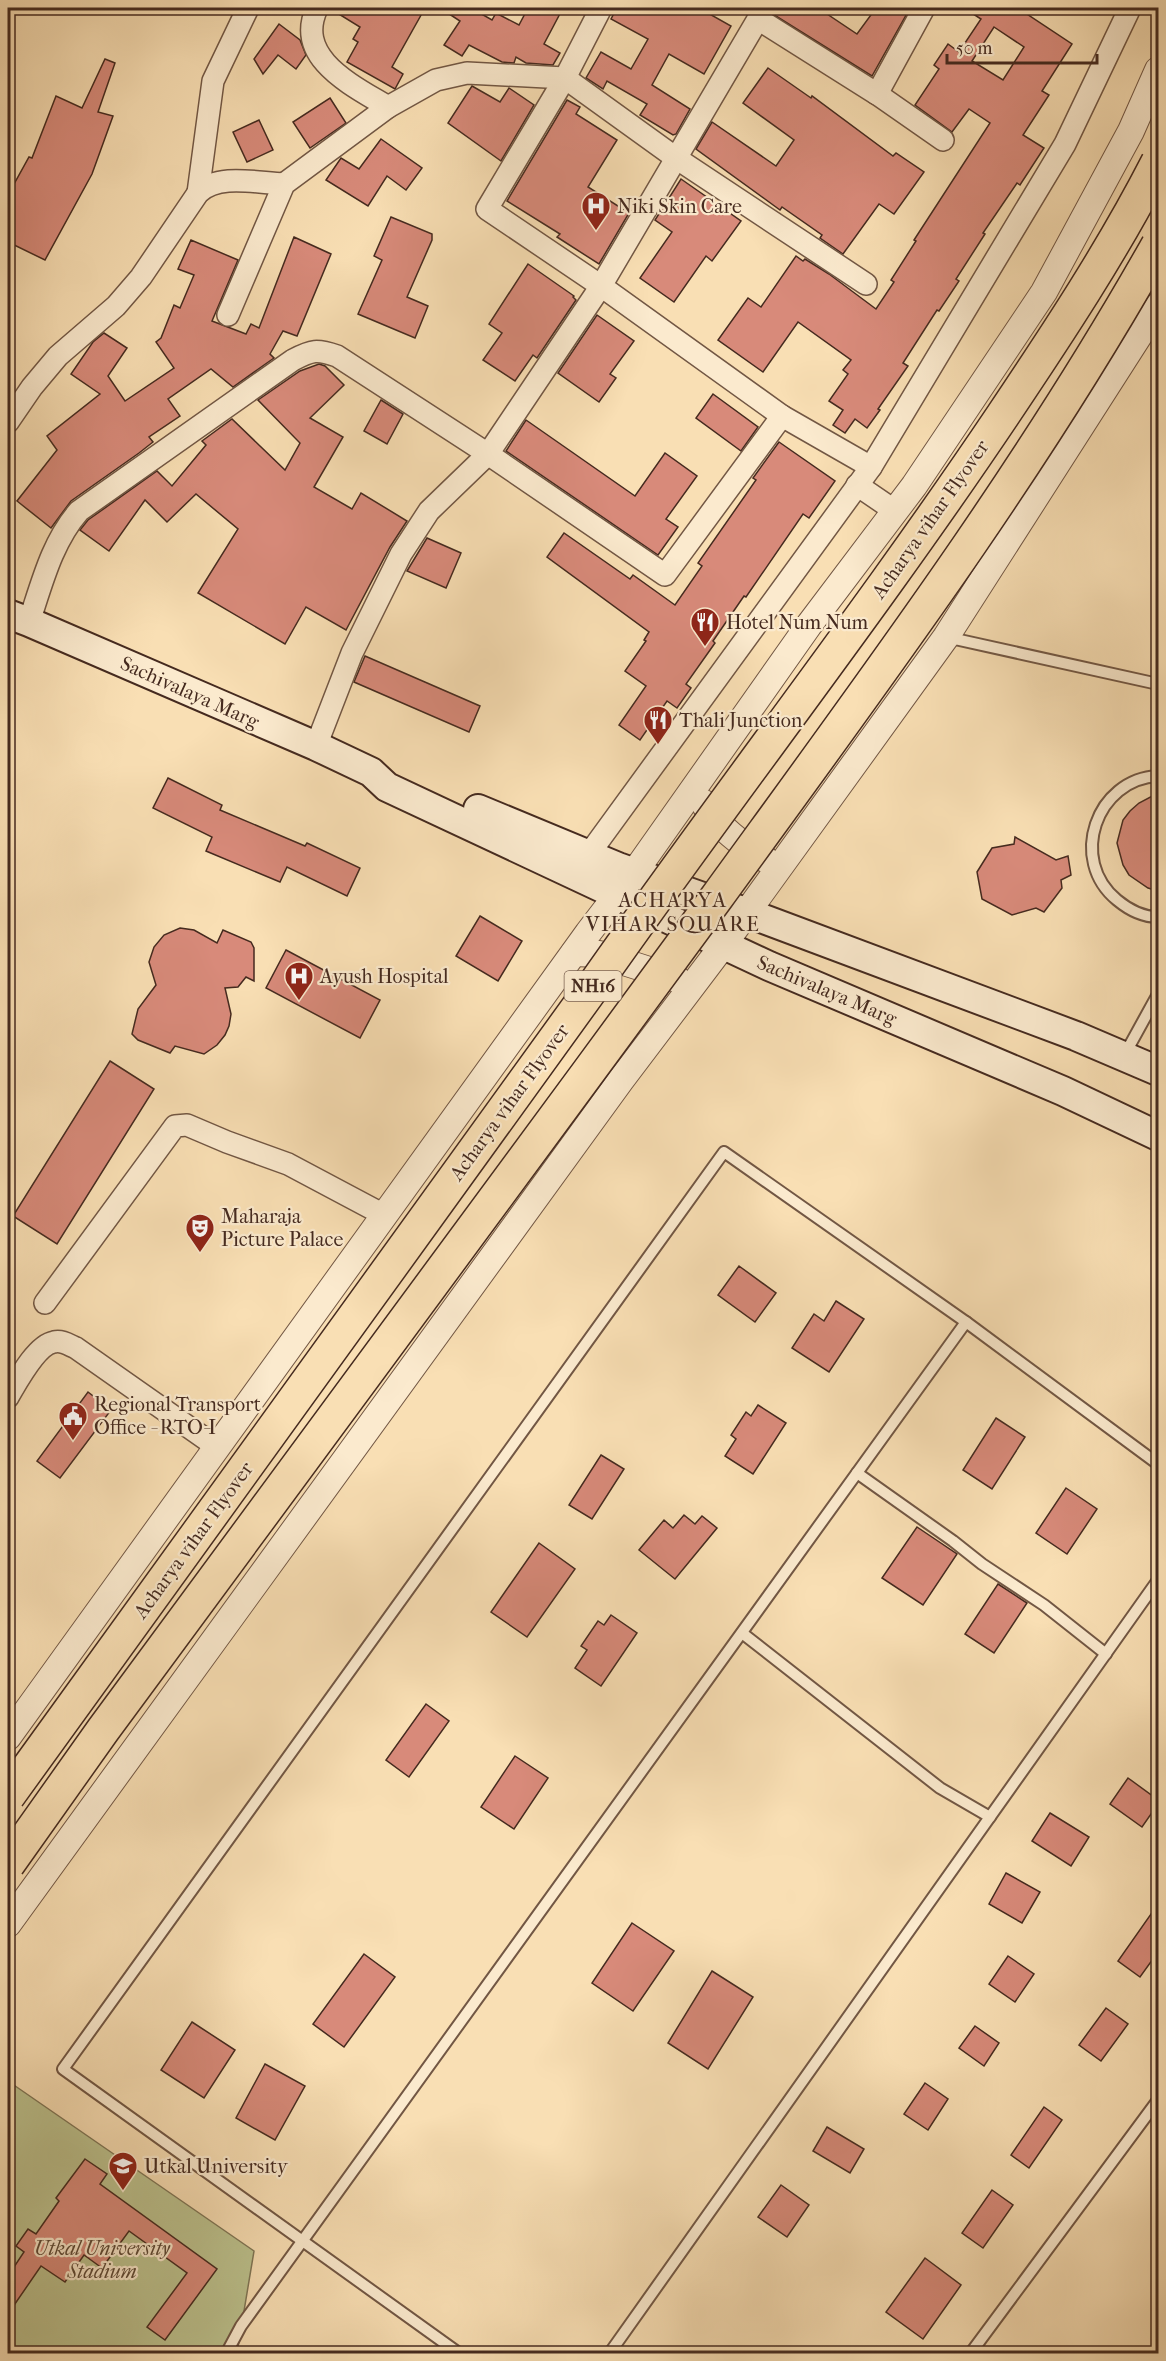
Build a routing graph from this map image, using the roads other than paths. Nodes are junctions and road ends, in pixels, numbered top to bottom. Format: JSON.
{"nodes":[{"id":1,"x":248,"y":8,"type":"edge"},
{"id":2,"x":317,"y":8,"type":"edge"},
{"id":3,"x":601,"y":8,"type":"edge"},
{"id":4,"x":924,"y":8,"type":"edge"},
{"id":5,"x":1130,"y":8,"type":"edge"},
{"id":6,"x":750,"y":13,"type":"edge"},
{"id":7,"x":1158,"y":70,"type":"edge"},
{"id":8,"x":565,"y":78,"type":"junction"},
{"id":9,"x":877,"y":94,"type":"junction"},
{"id":10,"x":388,"y":107,"type":"junction"},
{"id":11,"x":943,"y":140,"type":"dead end"},
{"id":12,"x":676,"y":158,"type":"junction"},
{"id":13,"x":1158,"y":162,"type":"edge"},
{"id":14,"x":284,"y":184,"type":"junction"},
{"id":15,"x":198,"y":193,"type":"junction"},
{"id":16,"x":1158,"y":245,"type":"edge"},
{"id":17,"x":866,"y":284,"type":"dead end"},
{"id":18,"x":601,"y":285,"type":"junction"},
{"id":19,"x":1158,"y":306,"type":"edge"},
{"id":20,"x":228,"y":315,"type":"dead end"},
{"id":21,"x":782,"y":416,"type":"junction"},
{"id":22,"x":8,"y":422,"type":"edge"},
{"id":23,"x":488,"y":454,"type":"junction"},
{"id":24,"x":870,"y":467,"type":"junction"},
{"id":25,"x":857,"y":485,"type":"junction"},
{"id":26,"x":895,"y":511,"type":"junction"},
{"id":27,"x":18,"y":618,"type":"edge"},
{"id":28,"x":946,"y":637,"type":"junction"},
{"id":29,"x":1158,"y":684,"type":"edge"},
{"id":30,"x":316,"y":747,"type":"junction"},
{"id":31,"x":370,"y":772,"type":"junction"},
{"id":32,"x":706,"y":772,"type":"junction"},
{"id":33,"x":1158,"y":776,"type":"edge"},
{"id":34,"x":589,"y":854,"type":"junction"},
{"id":35,"x":778,"y":867,"type":"junction"},
{"id":36,"x":634,"y":873,"type":"junction"},
{"id":37,"x":617,"y":896,"type":"junction"},
{"id":38,"x":746,"y":912,"type":"junction"},
{"id":39,"x":1158,"y":916,"type":"edge"},
{"id":40,"x":724,"y":944,"type":"junction"},
{"id":41,"x":573,"y":953,"type":"junction"},
{"id":42,"x":692,"y":984,"type":"junction"},
{"id":43,"x":1158,"y":994,"type":"edge"},
{"id":44,"x":1124,"y":1056,"type":"junction"},
{"id":45,"x":1158,"y":1071,"type":"edge"},
{"id":46,"x":1158,"y":1136,"type":"edge"},
{"id":47,"x":384,"y":1215,"type":"junction"},
{"id":48,"x":45,"y":1303,"type":"dead end"},
{"id":49,"x":966,"y":1322,"type":"junction"},
{"id":50,"x":8,"y":1397,"type":"edge"},
{"id":51,"x":217,"y":1447,"type":"junction"},
{"id":52,"x":1158,"y":1464,"type":"edge"},
{"id":53,"x":857,"y":1473,"type":"junction"},
{"id":54,"x":1158,"y":1580,"type":"edge"},
{"id":55,"x":742,"y":1633,"type":"junction"},
{"id":56,"x":1106,"y":1654,"type":"junction"},
{"id":57,"x":8,"y":1737,"type":"edge"},
{"id":58,"x":8,"y":1796,"type":"edge"},
{"id":59,"x":990,"y":1817,"type":"junction"},
{"id":60,"x":8,"y":1864,"type":"edge"},
{"id":61,"x":8,"y":1924,"type":"edge"},
{"id":62,"x":1158,"y":2100,"type":"edge"},
{"id":63,"x":303,"y":2241,"type":"junction"},
{"id":64,"x":226,"y":2354,"type":"edge"},
{"id":65,"x":460,"y":2354,"type":"edge"},
{"id":66,"x":609,"y":2354,"type":"edge"},
{"id":67,"x":970,"y":2354,"type":"edge"}],
"edges":[{"from":1,"to":15,"type":"street"},
{"from":2,"to":10,"type":"street"},
{"from":3,"to":8,"type":"street"},
{"from":4,"to":9,"type":"street"},
{"from":5,"to":24,"type":"street"},
{"from":6,"to":9,"type":"street"},
{"from":6,"to":12,"type":"street"},
{"from":7,"to":26,"type":"street"},
{"from":8,"to":10,"type":"street"},
{"from":8,"to":12,"type":"street"},
{"from":8,"to":18,"type":"street"},
{"from":9,"to":11,"type":"street"},
{"from":10,"to":14,"type":"street"},
{"from":12,"to":17,"type":"street"},
{"from":12,"to":18,"type":"street"},
{"from":13,"to":58,"type":"highway","name":"Acharya vihar Flyover","number":"NH16","bridge":true},
{"from":14,"to":15,"type":"street"},
{"from":14,"to":20,"type":"street"},
{"from":15,"to":22,"type":"street"},
{"from":16,"to":60,"type":"highway","name":"Acharya vihar Flyover","number":"NH16","bridge":true},
{"from":18,"to":21,"type":"street"},
{"from":18,"to":23,"type":"street"},
{"from":19,"to":28,"type":"street"},
{"from":21,"to":23,"type":"street"},
{"from":21,"to":24,"type":"street"},
{"from":23,"to":27,"type":"street"},
{"from":23,"to":30,"type":"street"},
{"from":24,"to":25,"type":"street"},
{"from":25,"to":26,"type":"street"},
{"from":25,"to":34,"type":"street"},
{"from":26,"to":32,"type":"street"},
{"from":27,"to":30,"type":"main road","name":"Sachivalaya Marg"},
{"from":28,"to":29,"type":"lane"},
{"from":28,"to":35,"type":"street"},
{"from":30,"to":31,"type":"main road","name":"Sachivalaya Marg"},
{"from":31,"to":34,"type":"main road","name":"Sachivalaya Marg"},
{"from":31,"to":37,"type":"main road","name":"Sachivalaya Marg"},
{"from":32,"to":35,"type":"street"},
{"from":32,"to":36,"type":"street"},
{"from":33,"to":39,"type":"lane"},
{"from":34,"to":36,"type":"main road","name":"Sachivalaya Marg"},
{"from":35,"to":38,"type":"street"},
{"from":36,"to":37,"type":"street"},
{"from":36,"to":38,"type":"main road","name":"Sachivalaya Marg"},
{"from":37,"to":40,"type":"main road","name":"Sachivalaya Marg"},
{"from":37,"to":41,"type":"street"},
{"from":38,"to":40,"type":"street"},
{"from":38,"to":44,"type":"main road","name":"Sachivalaya Marg"},
{"from":40,"to":42,"type":"street"},
{"from":40,"to":46,"type":"main road","name":"Sachivalaya Marg"},
{"from":41,"to":42,"type":"street"},
{"from":41,"to":47,"type":"street"},
{"from":42,"to":61,"type":"street"},
{"from":43,"to":44,"type":"lane"},
{"from":44,"to":45,"type":"main road","name":"Sachivalaya Marg"},
{"from":47,"to":48,"type":"street"},
{"from":47,"to":51,"type":"street"},
{"from":49,"to":52,"type":"lane"},
{"from":49,"to":53,"type":"lane"},
{"from":49,"to":63,"type":"lane"},
{"from":50,"to":51,"type":"street"},
{"from":51,"to":57,"type":"street"},
{"from":53,"to":55,"type":"lane"},
{"from":53,"to":56,"type":"lane"},
{"from":54,"to":56,"type":"lane"},
{"from":55,"to":59,"type":"lane"},
{"from":55,"to":63,"type":"lane"},
{"from":56,"to":59,"type":"lane"},
{"from":59,"to":66,"type":"lane"},
{"from":62,"to":67,"type":"lane"},
{"from":63,"to":64,"type":"lane"},
{"from":63,"to":65,"type":"lane"}]}
